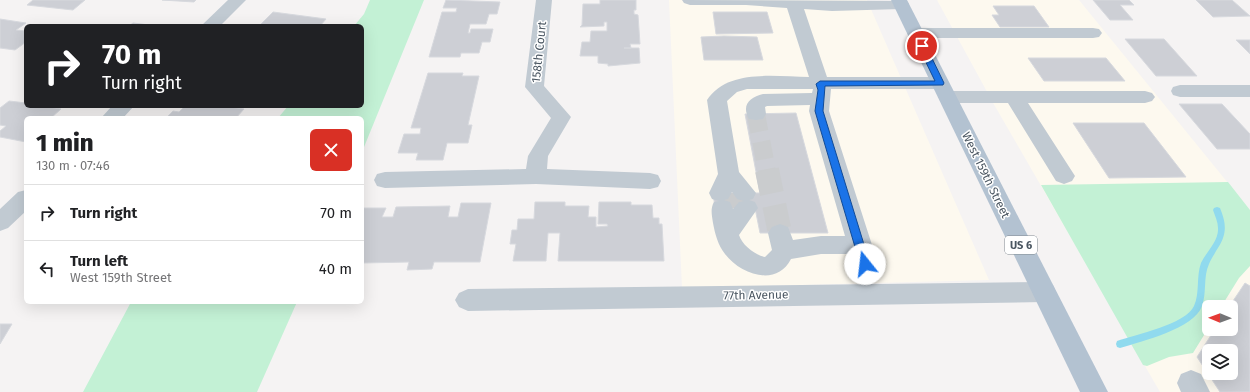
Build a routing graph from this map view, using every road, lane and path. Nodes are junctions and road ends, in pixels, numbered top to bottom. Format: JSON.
{"nodes":[{"id":1,"x":238,"y":0,"type":"edge"},
{"id":2,"x":544,"y":0,"type":"edge"},
{"id":3,"x":690,"y":0,"type":"edge"},
{"id":4,"x":751,"y":1,"type":"edge"},
{"id":5,"x":795,"y":2,"type":"edge"},
{"id":6,"x":900,"y":2,"type":"edge"},
{"id":7,"x":212,"y":24,"type":"edge"},
{"id":8,"x":916,"y":33,"type":"junction"},
{"id":9,"x":1093,"y":33,"type":"dead end"},
{"id":10,"x":944,"y":90,"type":"junction"},
{"id":11,"x":1180,"y":91,"type":"dead end"},
{"id":12,"x":1250,"y":91,"type":"edge"},
{"id":13,"x":820,"y":92,"type":"junction"},
{"id":14,"x":1014,"y":97,"type":"junction"},
{"id":15,"x":1145,"y":97,"type":"dead end"},
{"id":16,"x":122,"y":108,"type":"edge"},
{"id":17,"x":756,"y":114,"type":"tunnel mouth"},
{"id":18,"x":113,"y":116,"type":"edge"},
{"id":19,"x":536,"y":176,"type":"junction"},
{"id":20,"x":1064,"y":176,"type":"dead end"},
{"id":21,"x":385,"y":180,"type":"dead end"},
{"id":22,"x":650,"y":181,"type":"dead end"},
{"id":23,"x":24,"y":200,"type":"edge"},
{"id":24,"x":0,"y":222,"type":"edge"},
{"id":25,"x":1044,"y":292,"type":"junction"},
{"id":26,"x":468,"y":300,"type":"dead end"},
{"id":27,"x":1094,"y":392,"type":"edge"}],
"edges":[{"from":1,"to":7,"type":"street"},
{"from":2,"to":19,"type":"street","name":"158th Court"},
{"from":3,"to":4,"type":"street"},
{"from":4,"to":5,"type":"street"},
{"from":5,"to":6,"type":"street"},
{"from":5,"to":13,"type":"street"},
{"from":6,"to":8,"type":"main road","name":"West 159th Street","number":"US 6"},
{"from":8,"to":9,"type":"street"},
{"from":8,"to":10,"type":"main road","name":"West 159th Street","number":"US 6"},
{"from":10,"to":13,"type":"street"},
{"from":10,"to":14,"type":"street"},
{"from":10,"to":25,"type":"main road","name":"West 159th Street","number":"US 6"},
{"from":11,"to":12,"type":"street"},
{"from":13,"to":13,"type":"street"},
{"from":13,"to":17,"type":"street"},
{"from":14,"to":15,"type":"street"},
{"from":14,"to":20,"type":"street"},
{"from":16,"to":18,"type":"street"},
{"from":19,"to":21,"type":"street"},
{"from":19,"to":22,"type":"street"},
{"from":23,"to":24,"type":"street"},
{"from":25,"to":26,"type":"street","name":"77th Avenue"},
{"from":25,"to":27,"type":"main road","name":"West 159th Street","number":"US 6"}]}
